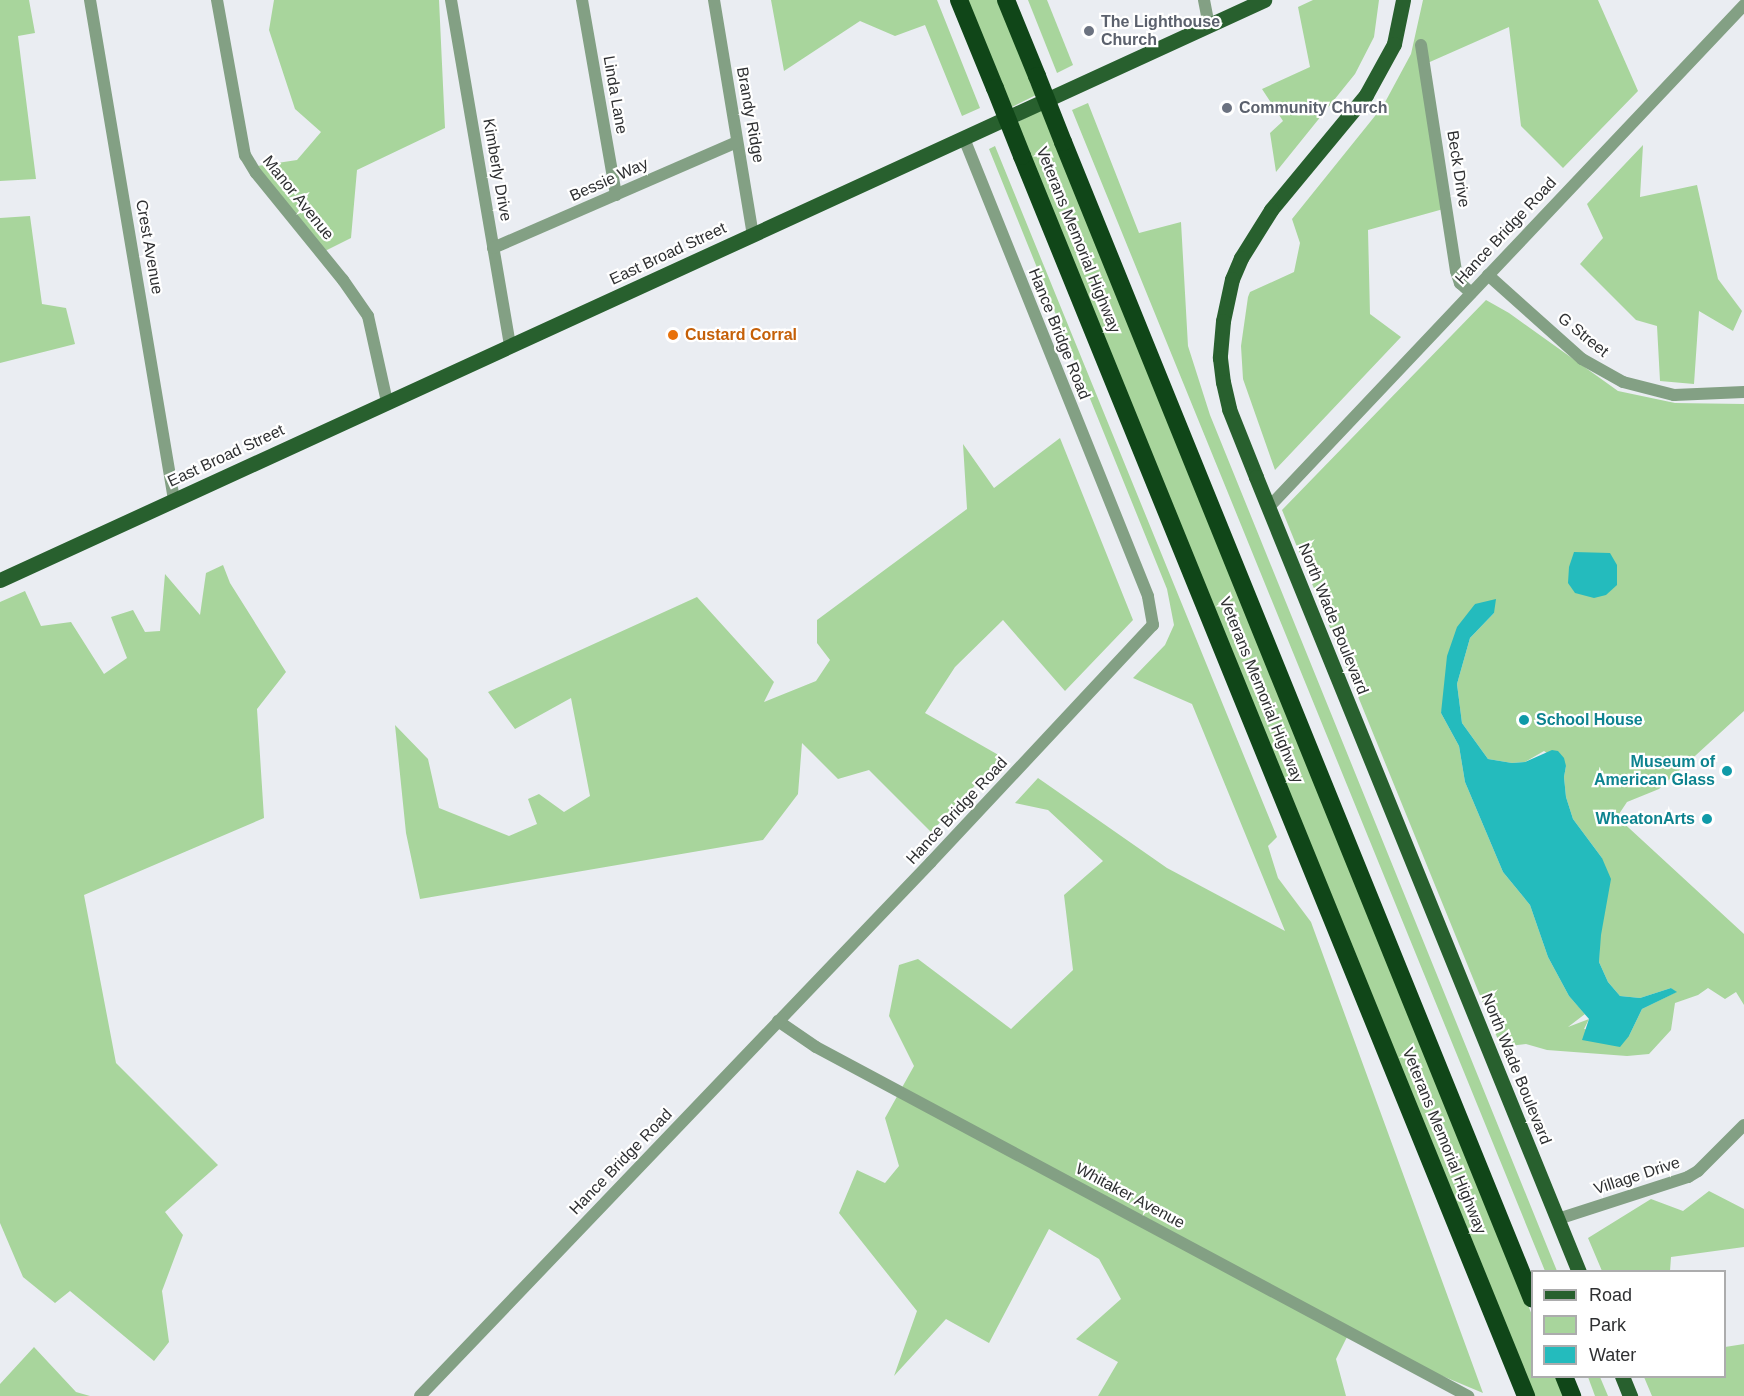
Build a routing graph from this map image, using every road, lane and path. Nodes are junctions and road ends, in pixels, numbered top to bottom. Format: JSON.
{"nodes":[{"id":1,"x":90,"y":0,"type":"edge"},
{"id":2,"x":218,"y":0,"type":"edge"},
{"id":3,"x":451,"y":0,"type":"edge"},
{"id":4,"x":582,"y":0,"type":"edge"},
{"id":5,"x":714,"y":0,"type":"edge"},
{"id":6,"x":959,"y":0,"type":"edge"},
{"id":7,"x":1006,"y":0,"type":"edge"},
{"id":8,"x":1204,"y":0,"type":"edge"},
{"id":9,"x":1264,"y":0,"type":"edge"},
{"id":10,"x":1403,"y":0,"type":"edge"},
{"id":11,"x":1744,"y":5,"type":"edge"},
{"id":12,"x":1209,"y":25,"type":"junction"},
{"id":13,"x":1421,"y":45,"type":"dead end"},
{"id":14,"x":964,"y":138,"type":"junction"},
{"id":15,"x":737,"y":142,"type":"junction"},
{"id":16,"x":616,"y":195,"type":"junction"},
{"id":17,"x":753,"y":235,"type":"junction"},
{"id":18,"x":493,"y":248,"type":"junction"},
{"id":19,"x":1488,"y":275,"type":"junction"},
{"id":20,"x":1471,"y":293,"type":"junction"},
{"id":21,"x":510,"y":346,"type":"junction"},
{"id":22,"x":1744,"y":392,"type":"edge"},
{"id":23,"x":387,"y":402,"type":"junction"},
{"id":24,"x":174,"y":500,"type":"junction"},
{"id":25,"x":1269,"y":507,"type":"junction"},
{"id":26,"x":0,"y":580,"type":"edge"},
{"id":27,"x":778,"y":1021,"type":"junction"},
{"id":28,"x":1744,"y":1125,"type":"edge"},
{"id":29,"x":1558,"y":1219,"type":"junction"},
{"id":30,"x":1578,"y":1270,"type":"edge"},
{"id":31,"x":1531,"y":1294,"type":"edge"},
{"id":32,"x":1564,"y":1378,"type":"edge"},
{"id":33,"x":1622,"y":1378,"type":"edge"},
{"id":34,"x":420,"y":1396,"type":"edge"},
{"id":35,"x":1468,"y":1396,"type":"edge"},
{"id":36,"x":1526,"y":1396,"type":"edge"},
{"id":37,"x":1572,"y":1396,"type":"edge"},
{"id":38,"x":1630,"y":1396,"type":"edge"}],
"edges":[{"from":1,"to":24,"type":"street","name":"Crest Avenue"},
{"from":2,"to":23,"type":"street","name":"Manor Avenue"},
{"from":3,"to":18,"type":"street","name":"Kimberly Drive"},
{"from":4,"to":16,"type":"street","name":"Linda Lane"},
{"from":5,"to":15,"type":"street","name":"Brandy Ridge"},
{"from":6,"to":36,"type":"highway","name":"Veterans Memorial Highway","bridge":true},
{"from":7,"to":31,"type":"highway","name":"Veterans Memorial Highway","bridge":true},
{"from":8,"to":12,"type":"street"},
{"from":9,"to":12,"type":"main road","name":"East Broad Street"},
{"from":10,"to":25,"type":"main road","name":"North Wade Boulevard"},
{"from":11,"to":19,"type":"street","name":"Hance Bridge Road"},
{"from":12,"to":14,"type":"main road","name":"East Broad Street"},
{"from":13,"to":20,"type":"street","name":"Beck Drive"},
{"from":14,"to":17,"type":"main road","name":"East Broad Street"},
{"from":14,"to":27,"type":"street","name":"Hance Bridge Road"},
{"from":15,"to":16,"type":"street","name":"Bessie Way"},
{"from":15,"to":17,"type":"street","name":"Brandy Ridge"},
{"from":16,"to":18,"type":"street","name":"Bessie Way"},
{"from":17,"to":21,"type":"main road","name":"East Broad Street"},
{"from":18,"to":21,"type":"street","name":"Kimberly Drive"},
{"from":19,"to":20,"type":"street","name":"Hance Bridge Road"},
{"from":19,"to":22,"type":"street","name":"G Street"},
{"from":20,"to":25,"type":"street","name":"Hance Bridge Road"},
{"from":21,"to":23,"type":"main road","name":"East Broad Street"},
{"from":23,"to":24,"type":"main road","name":"East Broad Street"},
{"from":24,"to":26,"type":"main road","name":"East Broad Street"},
{"from":25,"to":29,"type":"main road","name":"North Wade Boulevard"},
{"from":27,"to":34,"type":"street","name":"Hance Bridge Road"},
{"from":27,"to":35,"type":"street","name":"Whitaker Avenue"},
{"from":28,"to":29,"type":"street","name":"Village Drive"},
{"from":29,"to":30,"type":"main road","name":"North Wade Boulevard"},
{"from":32,"to":37,"type":"highway"},
{"from":33,"to":38,"type":"main road"}]}
